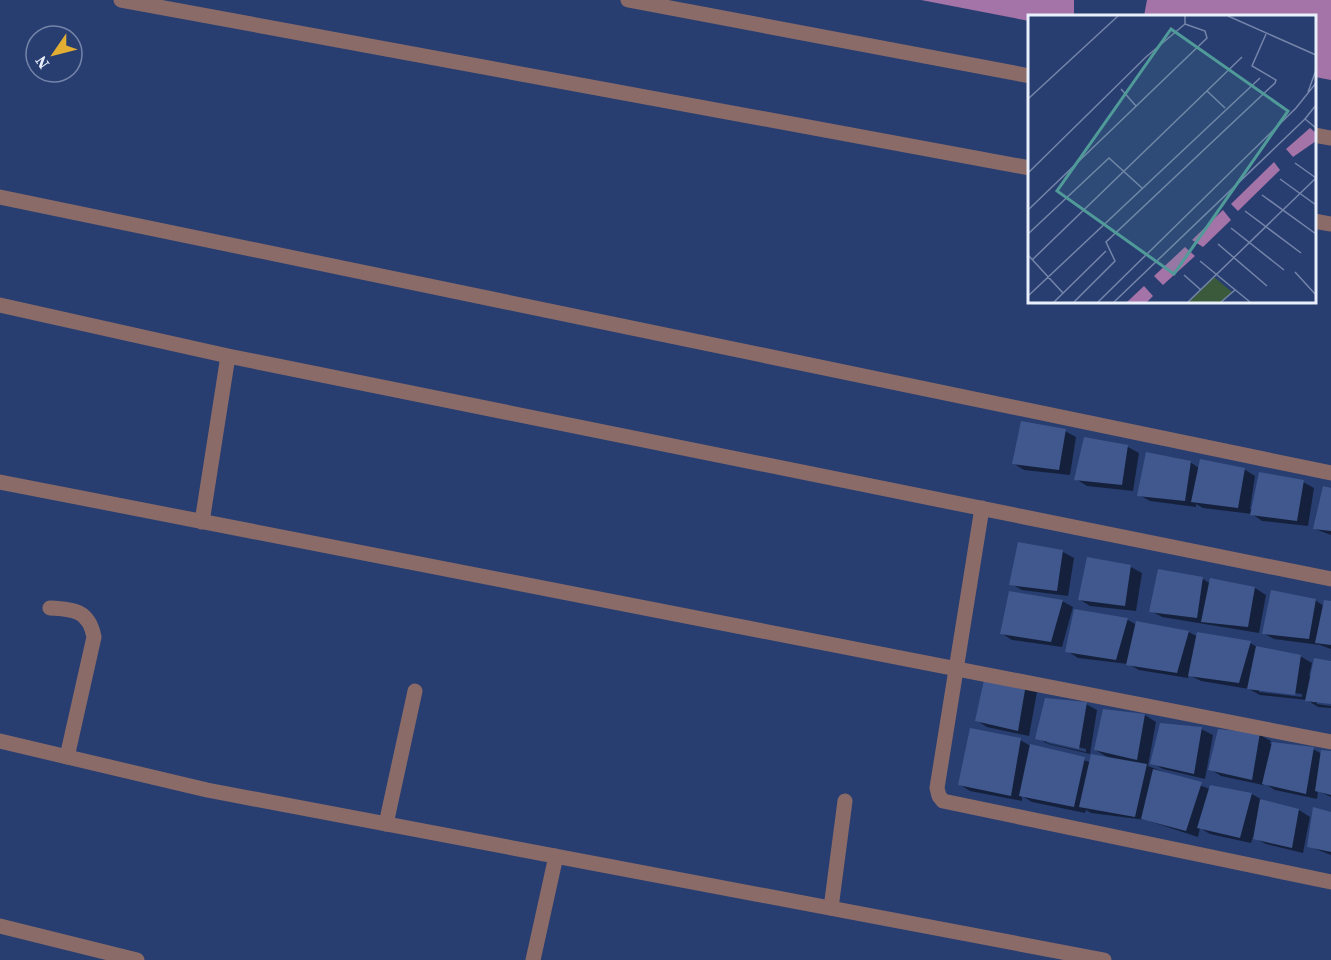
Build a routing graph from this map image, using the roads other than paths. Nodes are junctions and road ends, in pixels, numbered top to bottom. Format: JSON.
{"nodes":[{"id":1,"x":121,"y":0,"type":"edge"},
{"id":2,"x":628,"y":0,"type":"edge"},
{"id":3,"x":1028,"y":76,"type":"edge"},
{"id":4,"x":1316,"y":135,"type":"edge"},
{"id":5,"x":1331,"y":138,"type":"edge"},
{"id":6,"x":1028,"y":168,"type":"edge"},
{"id":7,"x":0,"y":197,"type":"edge"},
{"id":8,"x":1316,"y":221,"type":"edge"},
{"id":9,"x":1331,"y":224,"type":"edge"},
{"id":10,"x":1,"y":307,"type":"edge"},
{"id":11,"x":228,"y":356,"type":"junction"},
{"id":12,"x":1331,"y":472,"type":"edge"},
{"id":13,"x":0,"y":482,"type":"edge"},
{"id":14,"x":982,"y":508,"type":"junction"},
{"id":15,"x":202,"y":522,"type":"junction"},
{"id":16,"x":1331,"y":579,"type":"edge"},
{"id":17,"x":50,"y":608,"type":"dead end"},
{"id":18,"x":957,"y":669,"type":"junction"},
{"id":19,"x":415,"y":691,"type":"dead end"},
{"id":20,"x":0,"y":741,"type":"edge"},
{"id":21,"x":1331,"y":742,"type":"edge"},
{"id":22,"x":67,"y":757,"type":"junction"},
{"id":23,"x":845,"y":801,"type":"dead end"},
{"id":24,"x":386,"y":824,"type":"junction"},
{"id":25,"x":556,"y":856,"type":"junction"},
{"id":26,"x":1331,"y":882,"type":"edge"},
{"id":27,"x":831,"y":909,"type":"junction"},
{"id":28,"x":0,"y":926,"type":"edge"},
{"id":29,"x":137,"y":960,"type":"edge"},
{"id":30,"x":533,"y":960,"type":"edge"},
{"id":31,"x":1104,"y":960,"type":"edge"}],
"edges":[{"from":1,"to":6,"type":"street"},
{"from":2,"to":3,"type":"street"},
{"from":4,"to":5,"type":"street"},
{"from":7,"to":12,"type":"street"},
{"from":8,"to":9,"type":"street"},
{"from":10,"to":11,"type":"street"},
{"from":11,"to":14,"type":"street"},
{"from":11,"to":15,"type":"street"},
{"from":13,"to":15,"type":"street"},
{"from":14,"to":16,"type":"street"},
{"from":14,"to":18,"type":"street"},
{"from":15,"to":18,"type":"street"},
{"from":17,"to":22,"type":"street"},
{"from":18,"to":21,"type":"street"},
{"from":18,"to":26,"type":"street"},
{"from":19,"to":24,"type":"street"},
{"from":20,"to":22,"type":"street"},
{"from":22,"to":24,"type":"street"},
{"from":23,"to":27,"type":"street"},
{"from":24,"to":25,"type":"street"},
{"from":25,"to":27,"type":"street"},
{"from":25,"to":30,"type":"street"},
{"from":27,"to":31,"type":"street"},
{"from":28,"to":29,"type":"street"}]}
